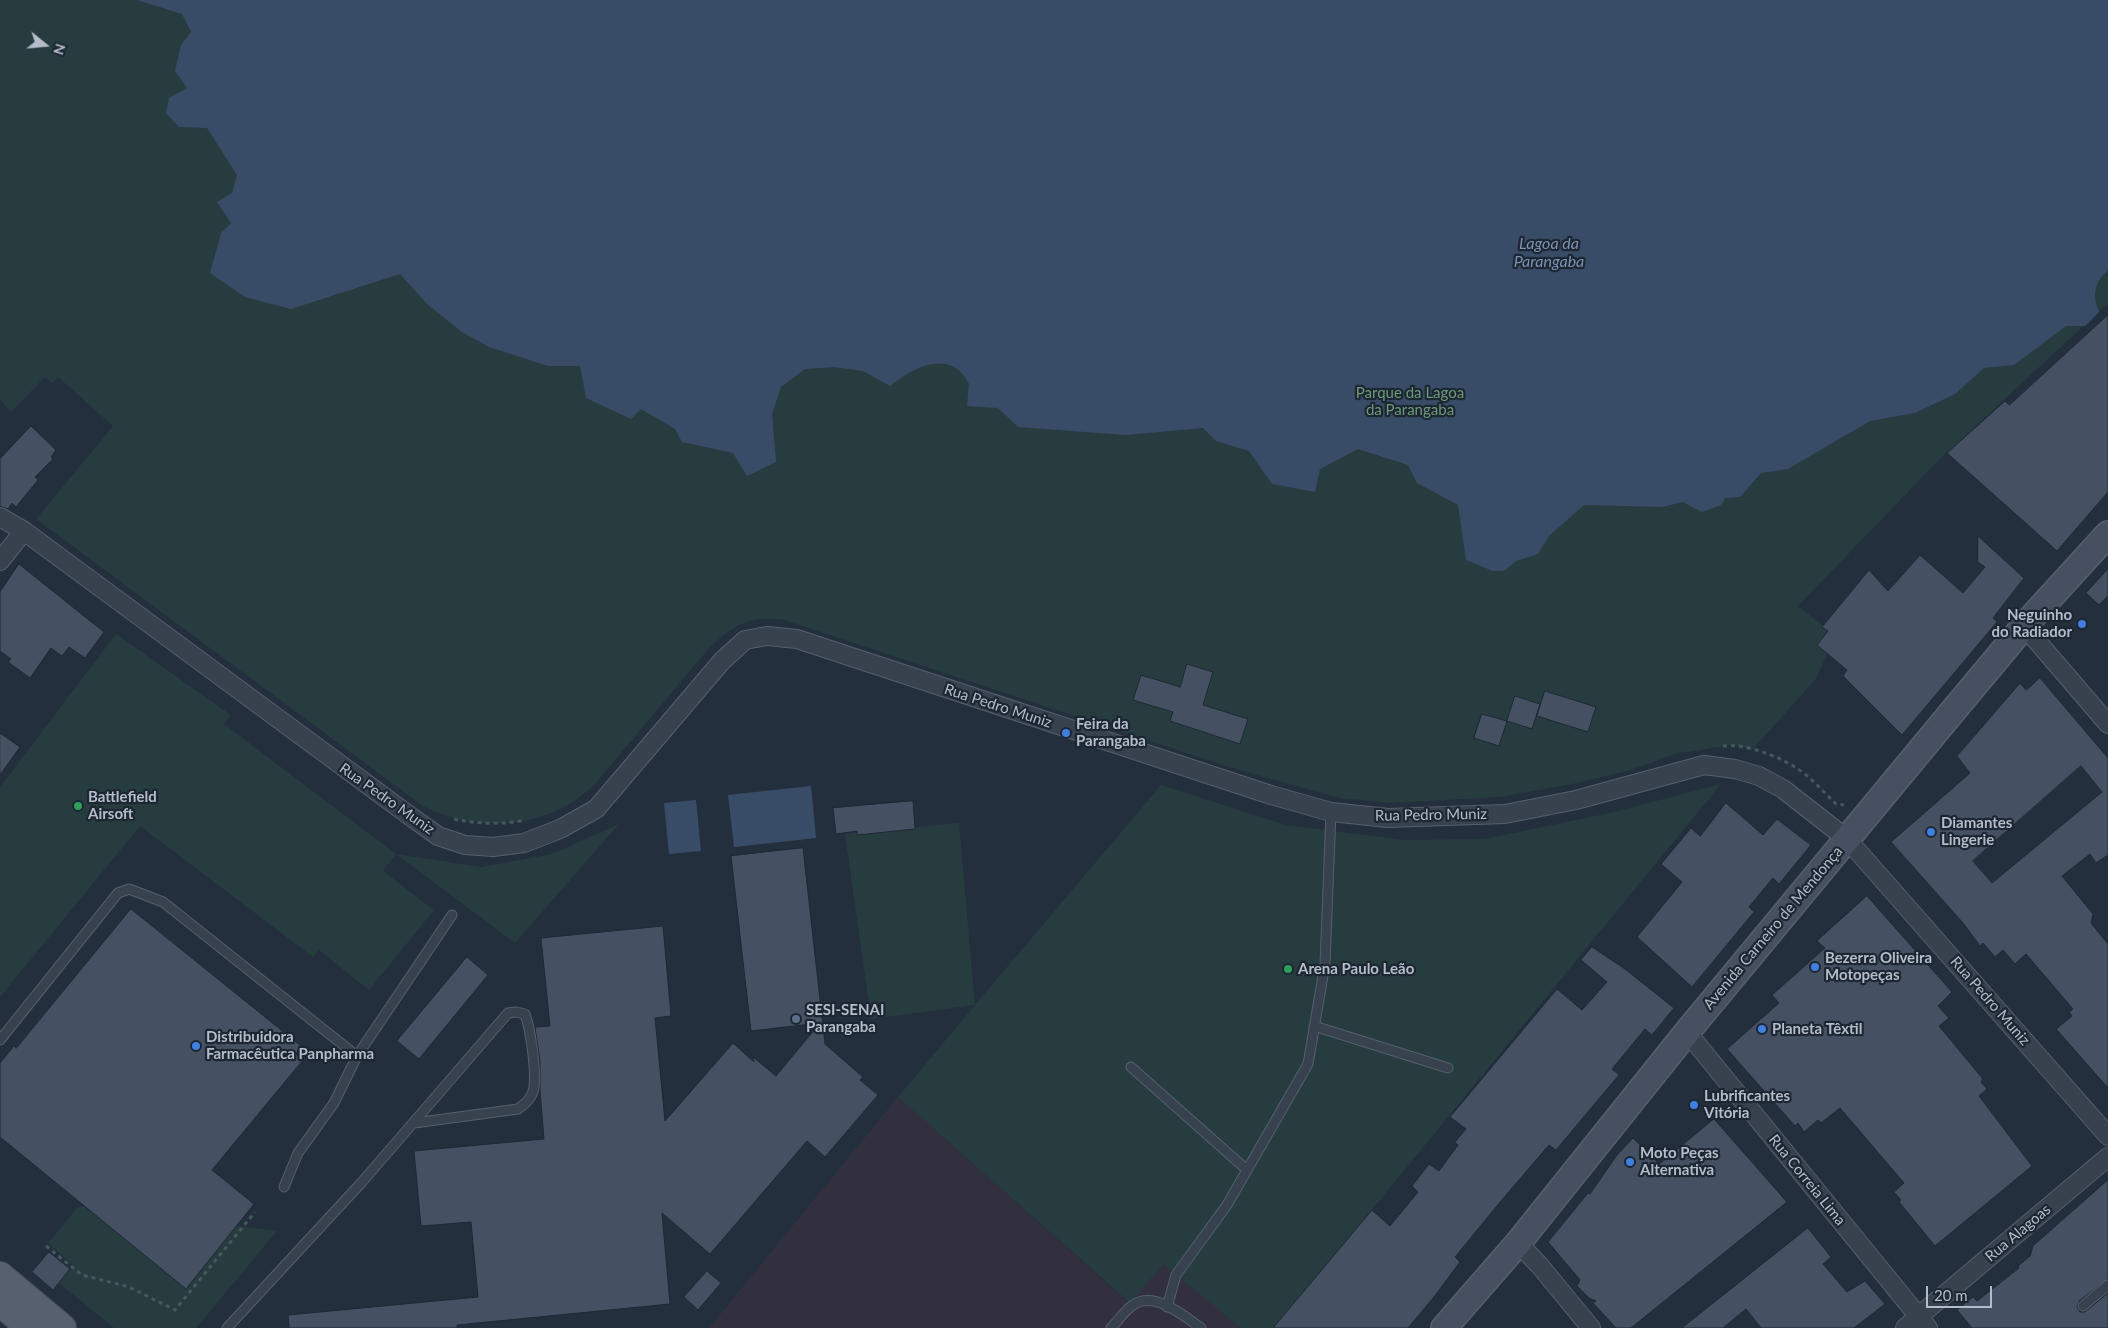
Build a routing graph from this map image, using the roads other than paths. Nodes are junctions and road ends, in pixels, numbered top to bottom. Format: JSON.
{"nodes":[{"id":1,"x":0,"y":516,"type":"edge"},
{"id":2,"x":24,"y":531,"type":"junction"},
{"id":3,"x":2108,"y":534,"type":"edge"},
{"id":4,"x":0,"y":561,"type":"edge"},
{"id":5,"x":2024,"y":626,"type":"junction"},
{"id":6,"x":2108,"y":724,"type":"edge"},
{"id":7,"x":1331,"y":812,"type":"junction"},
{"id":8,"x":1847,"y":838,"type":"junction"},
{"id":9,"x":452,"y":915,"type":"dead end"},
{"id":10,"x":1314,"y":1026,"type":"junction"},
{"id":11,"x":1687,"y":1032,"type":"junction"},
{"id":12,"x":0,"y":1040,"type":"edge"},
{"id":13,"x":358,"y":1056,"type":"junction"},
{"id":14,"x":1131,"y":1067,"type":"dead end"},
{"id":15,"x":1448,"y":1068,"type":"dead end"},
{"id":16,"x":414,"y":1123,"type":"junction"},
{"id":17,"x":2108,"y":1136,"type":"edge"},
{"id":18,"x":2108,"y":1157,"type":"edge"},
{"id":19,"x":1247,"y":1170,"type":"junction"},
{"id":20,"x":284,"y":1187,"type":"dead end"},
{"id":21,"x":1518,"y":1243,"type":"junction"},
{"id":22,"x":0,"y":1276,"type":"edge"},
{"id":23,"x":2108,"y":1285,"type":"edge"},
{"id":24,"x":0,"y":1302,"type":"edge"},
{"id":25,"x":2083,"y":1306,"type":"dead end"},
{"id":26,"x":1167,"y":1307,"type":"junction"},
{"id":27,"x":1923,"y":1322,"type":"edge"},
{"id":28,"x":31,"y":1328,"type":"edge"},
{"id":29,"x":62,"y":1328,"type":"edge"},
{"id":30,"x":228,"y":1328,"type":"edge"},
{"id":31,"x":1111,"y":1328,"type":"edge"},
{"id":32,"x":1201,"y":1328,"type":"edge"},
{"id":33,"x":1444,"y":1328,"type":"edge"},
{"id":34,"x":1591,"y":1328,"type":"edge"},
{"id":35,"x":1904,"y":1328,"type":"edge"}],
"edges":[{"from":1,"to":2,"type":"street","name":"Rua Pedro Muniz"},
{"from":2,"to":4,"type":"street"},
{"from":2,"to":7,"type":"street","name":"Rua Pedro Muniz"},
{"from":3,"to":5,"type":"main road","name":"Avenida Carneiro de Mendonça"},
{"from":5,"to":6,"type":"street"},
{"from":5,"to":8,"type":"main road","name":"Avenida Carneiro de Mendonça"},
{"from":7,"to":8,"type":"street","name":"Rua Pedro Muniz"},
{"from":7,"to":10,"type":"lane"},
{"from":8,"to":11,"type":"main road","name":"Avenida Carneiro de Mendonça"},
{"from":8,"to":17,"type":"street","name":"Rua Pedro Muniz"},
{"from":9,"to":13,"type":"lane"},
{"from":10,"to":15,"type":"lane"},
{"from":10,"to":19,"type":"lane"},
{"from":11,"to":21,"type":"main road","name":"Avenida Carneiro de Mendonça"},
{"from":11,"to":27,"type":"street","name":"Rua Correia Lima"},
{"from":12,"to":13,"type":"lane"},
{"from":13,"to":20,"type":"lane"},
{"from":14,"to":19,"type":"lane"},
{"from":16,"to":16,"type":"lane"},
{"from":16,"to":30,"type":"lane"},
{"from":18,"to":27,"type":"street","name":"Rua Alagoas"},
{"from":19,"to":26,"type":"lane"},
{"from":21,"to":33,"type":"main road","name":"Avenida Carneiro de Mendonça"},
{"from":21,"to":34,"type":"street"},
{"from":22,"to":29,"type":"main road"},
{"from":23,"to":25,"type":"lane"},
{"from":24,"to":28,"type":"main road"},
{"from":26,"to":31,"type":"lane"},
{"from":26,"to":32,"type":"lane"},
{"from":27,"to":35,"type":"street","name":"Rua Alagoas"}]}
